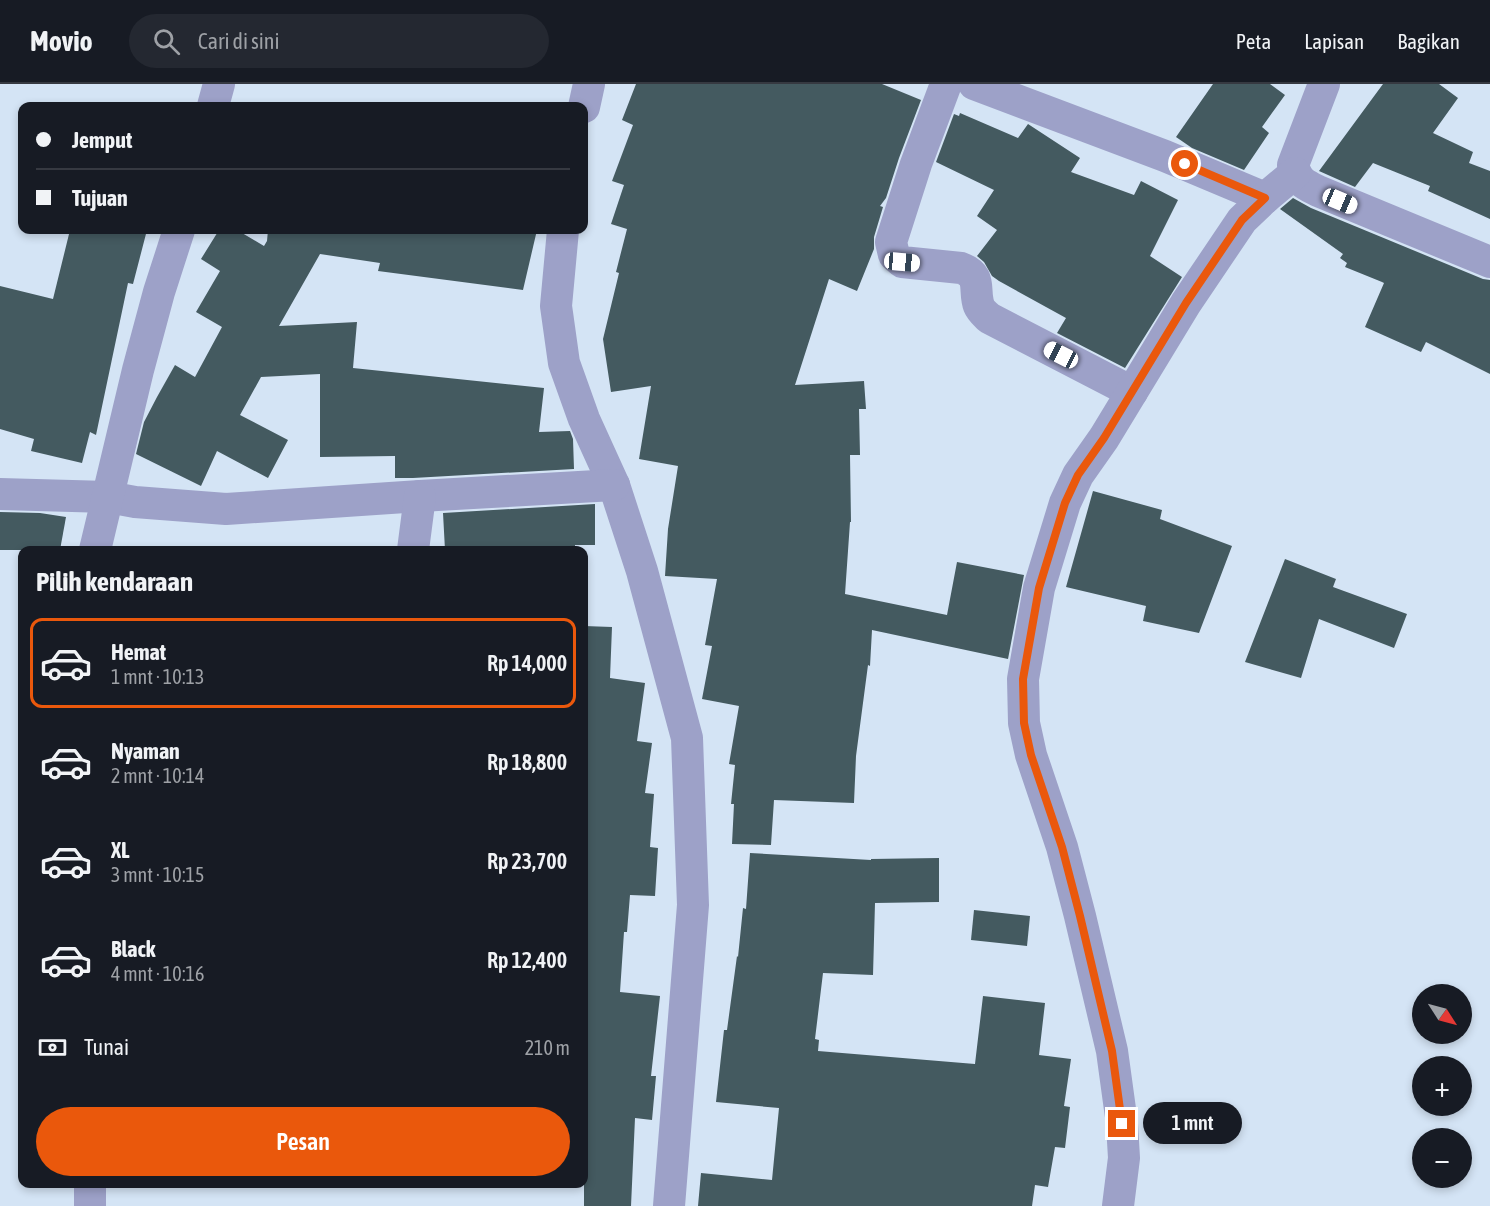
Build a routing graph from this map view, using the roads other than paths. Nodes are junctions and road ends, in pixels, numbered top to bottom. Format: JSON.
{"nodes":[{"id":1,"x":219,"y":84,"type":"edge"},
{"id":2,"x":589,"y":84,"type":"edge"},
{"id":3,"x":946,"y":84,"type":"edge"},
{"id":4,"x":974,"y":84,"type":"edge"},
{"id":5,"x":1324,"y":84,"type":"edge"},
{"id":6,"x":214,"y":102,"type":"edge"},
{"id":7,"x":585,"y":102,"type":"edge"},
{"id":8,"x":1295,"y":174,"type":"junction"},
{"id":9,"x":1265,"y":198,"type":"junction"},
{"id":10,"x":178,"y":234,"type":"edge"},
{"id":11,"x":564,"y":234,"type":"edge"},
{"id":12,"x":1490,"y":262,"type":"edge"},
{"id":13,"x":1132,"y":392,"type":"junction"},
{"id":14,"x":615,"y":485,"type":"junction"},
{"id":15,"x":0,"y":494,"type":"edge"},
{"id":16,"x":420,"y":496,"type":"junction"},
{"id":17,"x":108,"y":497,"type":"junction"},
{"id":18,"x":95,"y":546,"type":"edge"},
{"id":19,"x":414,"y":546,"type":"edge"},
{"id":20,"x":90,"y":1188,"type":"edge"},
{"id":21,"x":90,"y":1206,"type":"edge"},
{"id":22,"x":669,"y":1206,"type":"edge"},
{"id":23,"x":1118,"y":1206,"type":"edge"}],
"edges":[{"from":1,"to":6,"type":"street"},
{"from":2,"to":7,"type":"street"},
{"from":3,"to":13,"type":"street"},
{"from":4,"to":9,"type":"street"},
{"from":5,"to":8,"type":"street"},
{"from":8,"to":9,"type":"street"},
{"from":8,"to":12,"type":"street"},
{"from":9,"to":13,"type":"street"},
{"from":10,"to":17,"type":"street"},
{"from":11,"to":14,"type":"street"},
{"from":13,"to":23,"type":"street"},
{"from":14,"to":16,"type":"street"},
{"from":14,"to":22,"type":"street"},
{"from":15,"to":17,"type":"street"},
{"from":16,"to":17,"type":"street"},
{"from":16,"to":19,"type":"street"},
{"from":17,"to":18,"type":"street"},
{"from":20,"to":21,"type":"street"}]}
